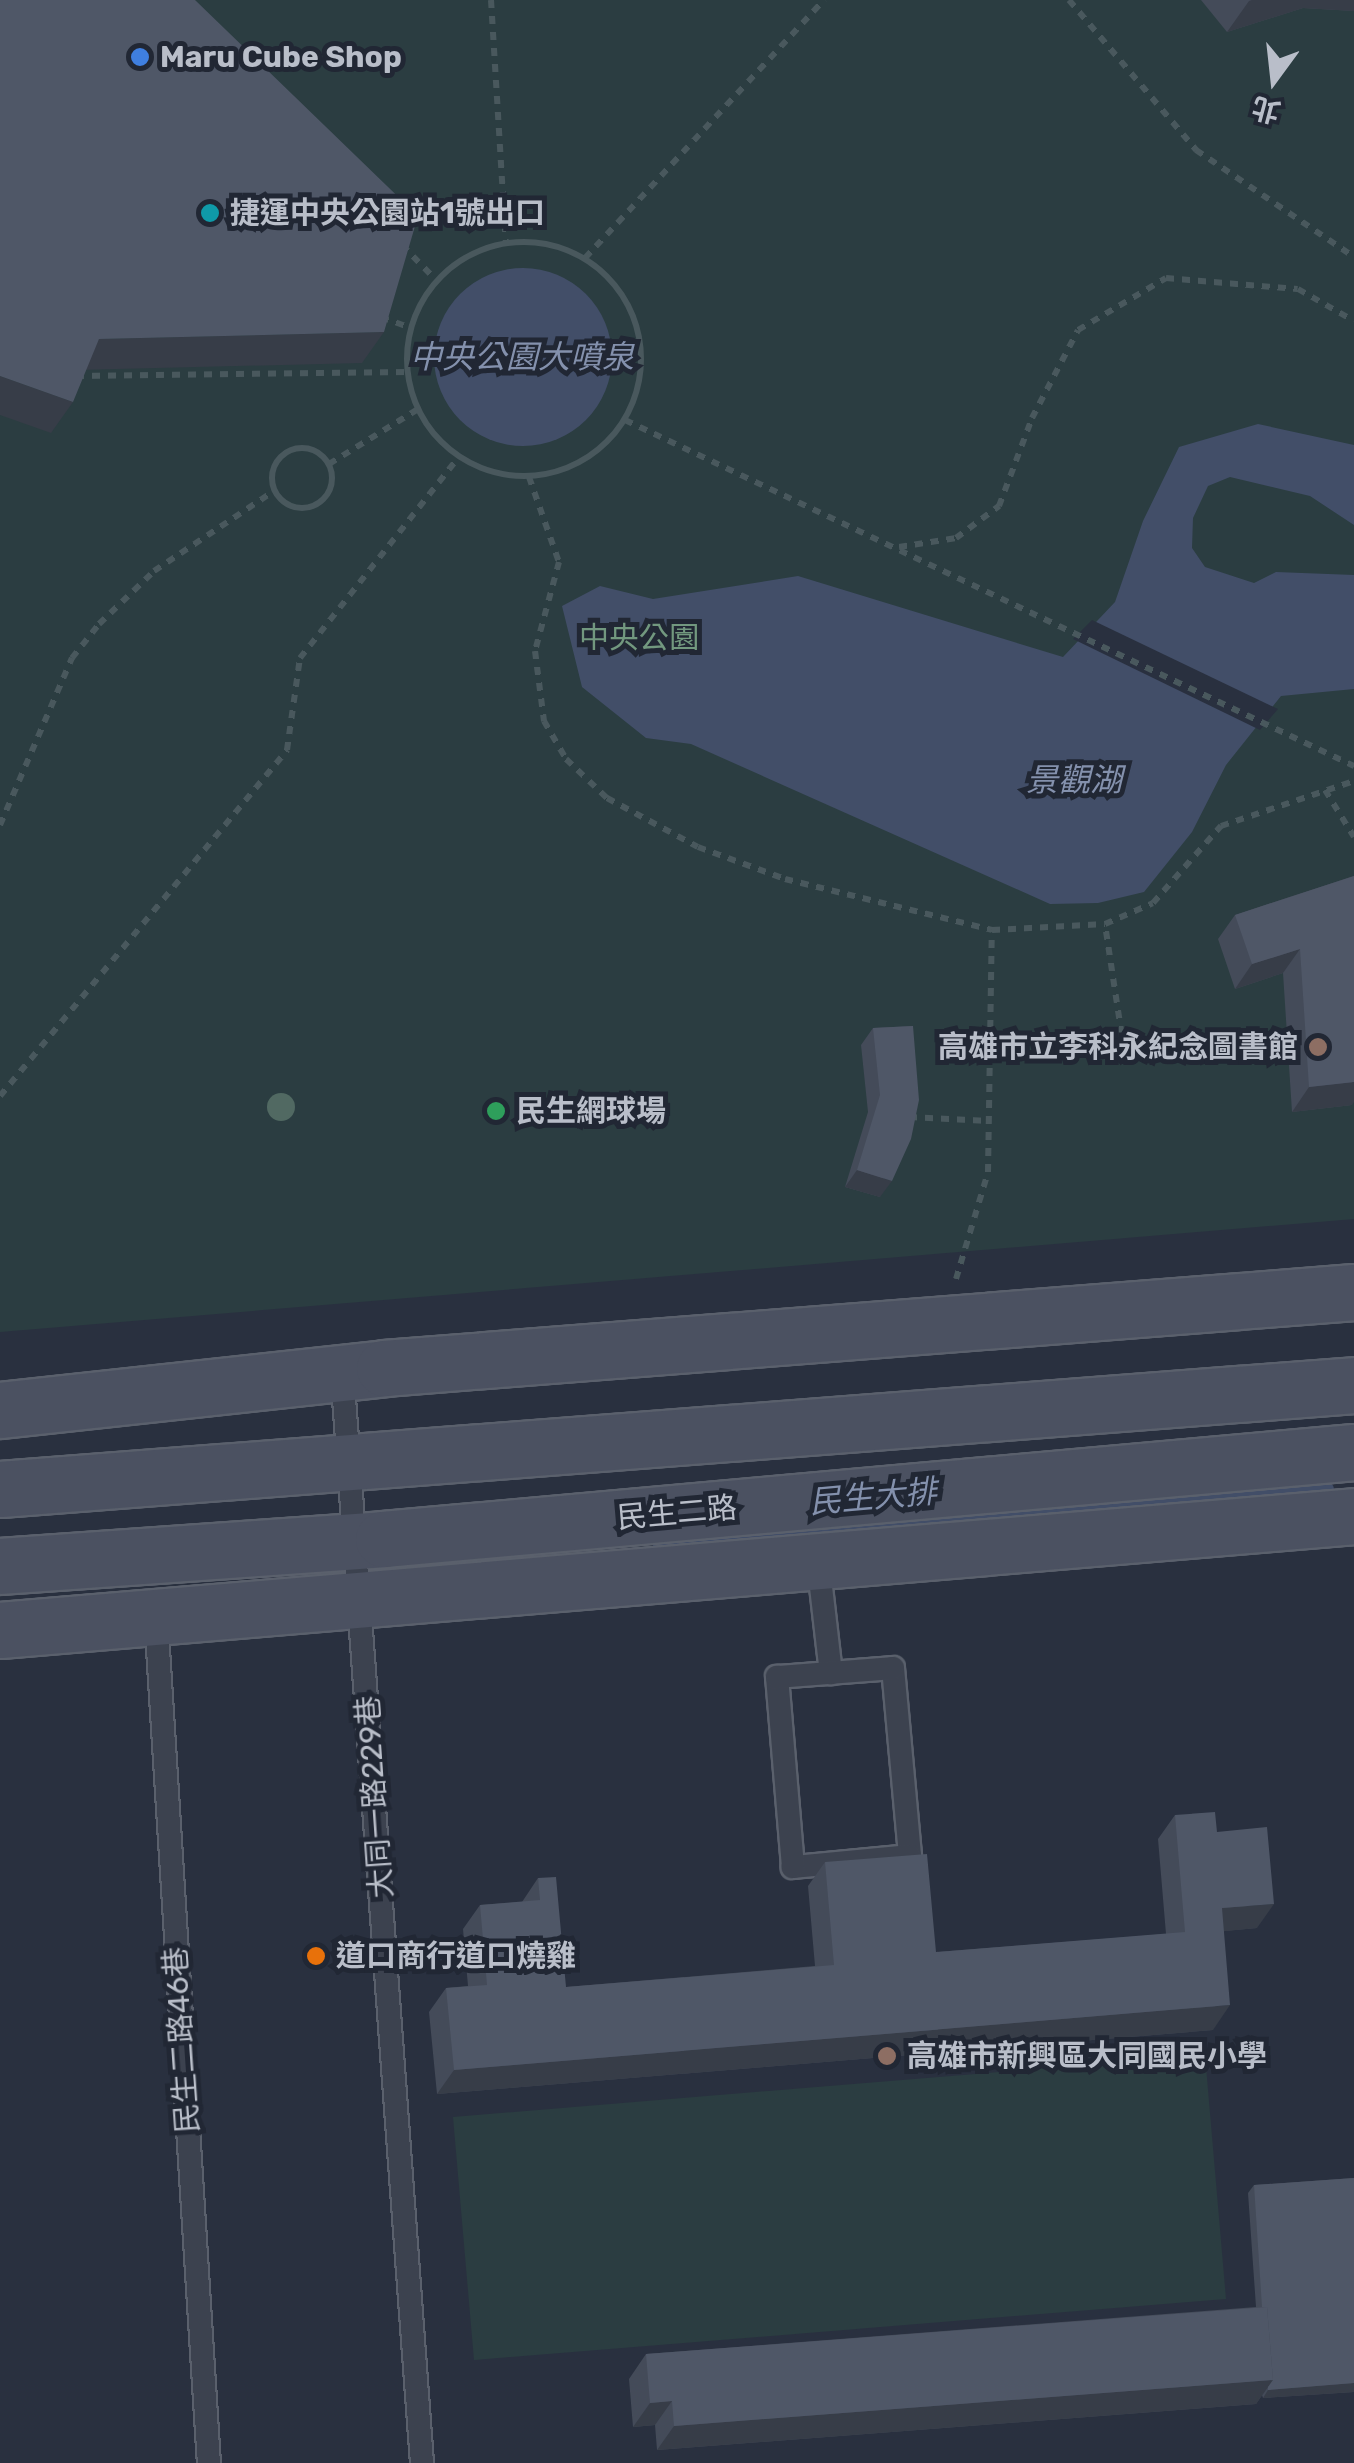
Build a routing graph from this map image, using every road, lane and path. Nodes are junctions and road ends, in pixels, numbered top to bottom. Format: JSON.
{"nodes":[{"id":1,"x":490,"y":0,"type":"edge"},
{"id":2,"x":824,"y":0,"type":"edge"},
{"id":3,"x":1069,"y":0,"type":"edge"},
{"id":4,"x":395,"y":238,"type":"edge"},
{"id":5,"x":506,"y":242,"type":"junction"},
{"id":6,"x":1354,"y":257,"type":"edge"},
{"id":7,"x":585,"y":258,"type":"junction"},
{"id":8,"x":436,"y":280,"type":"junction"},
{"id":9,"x":361,"y":310,"type":"edge"},
{"id":10,"x":1354,"y":321,"type":"edge"},
{"id":11,"x":411,"y":328,"type":"junction"},
{"id":12,"x":408,"y":372,"type":"junction"},
{"id":13,"x":58,"y":376,"type":"edge"},
{"id":14,"x":418,"y":409,"type":"junction"},
{"id":15,"x":626,"y":420,"type":"junction"},
{"id":16,"x":459,"y":457,"type":"junction"},
{"id":17,"x":329,"y":464,"type":"junction"},
{"id":18,"x":529,"y":476,"type":"junction"},
{"id":19,"x":274,"y":491,"type":"junction"},
{"id":20,"x":895,"y":548,"type":"junction"},
{"id":21,"x":1354,"y":766,"type":"edge"},
{"id":22,"x":1354,"y":781,"type":"edge"},
{"id":23,"x":1324,"y":790,"type":"junction"},
{"id":24,"x":0,"y":825,"type":"edge"},
{"id":25,"x":1354,"y":837,"type":"edge"},
{"id":26,"x":1105,"y":924,"type":"junction"},
{"id":27,"x":992,"y":930,"type":"junction"},
{"id":28,"x":990,"y":1058,"type":"junction"},
{"id":29,"x":0,"y":1096,"type":"edge"},
{"id":30,"x":907,"y":1117,"type":"edge"},
{"id":31,"x":989,"y":1121,"type":"junction"},
{"id":32,"x":952,"y":1288,"type":"dead end"},
{"id":33,"x":1354,"y":1292,"type":"edge"},
{"id":34,"x":342,"y":1371,"type":"junction"},
{"id":35,"x":1354,"y":1386,"type":"edge"},
{"id":36,"x":0,"y":1410,"type":"edge"},
{"id":37,"x":1354,"y":1452,"type":"edge"},
{"id":38,"x":350,"y":1462,"type":"junction"},
{"id":39,"x":0,"y":1489,"type":"edge"},
{"id":40,"x":1354,"y":1516,"type":"edge"},
{"id":41,"x":357,"y":1541,"type":"junction"},
{"id":42,"x":818,"y":1561,"type":"junction"},
{"id":43,"x":0,"y":1566,"type":"edge"},
{"id":44,"x":361,"y":1600,"type":"junction"},
{"id":45,"x":156,"y":1617,"type":"junction"},
{"id":46,"x":0,"y":1630,"type":"edge"},
{"id":47,"x":830,"y":1673,"type":"junction"},
{"id":48,"x":209,"y":2463,"type":"edge"},
{"id":49,"x":422,"y":2463,"type":"edge"}],
"edges":[{"from":1,"to":5,"type":"path"},
{"from":2,"to":7,"type":"path"},
{"from":3,"to":6,"type":"path"},
{"from":4,"to":8,"type":"path"},
{"from":5,"to":7,"type":"path"},
{"from":5,"to":8,"type":"path"},
{"from":7,"to":15,"type":"path"},
{"from":8,"to":11,"type":"path"},
{"from":9,"to":11,"type":"path"},
{"from":10,"to":20,"type":"path"},
{"from":11,"to":12,"type":"path"},
{"from":12,"to":13,"type":"path"},
{"from":12,"to":14,"type":"path"},
{"from":14,"to":16,"type":"path"},
{"from":14,"to":17,"type":"path"},
{"from":15,"to":18,"type":"path"},
{"from":15,"to":20,"type":"path"},
{"from":16,"to":18,"type":"path"},
{"from":16,"to":29,"type":"path"},
{"from":17,"to":19,"type":"path"},
{"from":17,"to":19,"type":"path"},
{"from":18,"to":27,"type":"path"},
{"from":19,"to":24,"type":"path"},
{"from":20,"to":21,"type":"path"},
{"from":22,"to":23,"type":"path"},
{"from":23,"to":25,"type":"path"},
{"from":23,"to":26,"type":"path"},
{"from":26,"to":27,"type":"path"},
{"from":26,"to":28,"type":"path"},
{"from":27,"to":28,"type":"path"},
{"from":28,"to":31,"type":"path"},
{"from":30,"to":31,"type":"path"},
{"from":31,"to":32,"type":"path"},
{"from":33,"to":34,"type":"main road"},
{"from":34,"to":36,"type":"main road"},
{"from":34,"to":38,"type":"lane","name":"大同一路229巷"},
{"from":35,"to":38,"type":"main road"},
{"from":37,"to":41,"type":"main road","name":"民生二路"},
{"from":38,"to":39,"type":"main road"},
{"from":38,"to":41,"type":"lane","name":"大同一路229巷"},
{"from":40,"to":42,"type":"main road"},
{"from":41,"to":43,"type":"main road","name":"民生二路"},
{"from":41,"to":44,"type":"lane","name":"大同一路229巷"},
{"from":42,"to":44,"type":"main road"},
{"from":42,"to":47,"type":"lane"},
{"from":44,"to":45,"type":"main road"},
{"from":44,"to":49,"type":"lane","name":"大同一路229巷"},
{"from":45,"to":46,"type":"main road"},
{"from":45,"to":48,"type":"lane","name":"民生二路46巷"},
{"from":47,"to":47,"type":"lane"}]}
